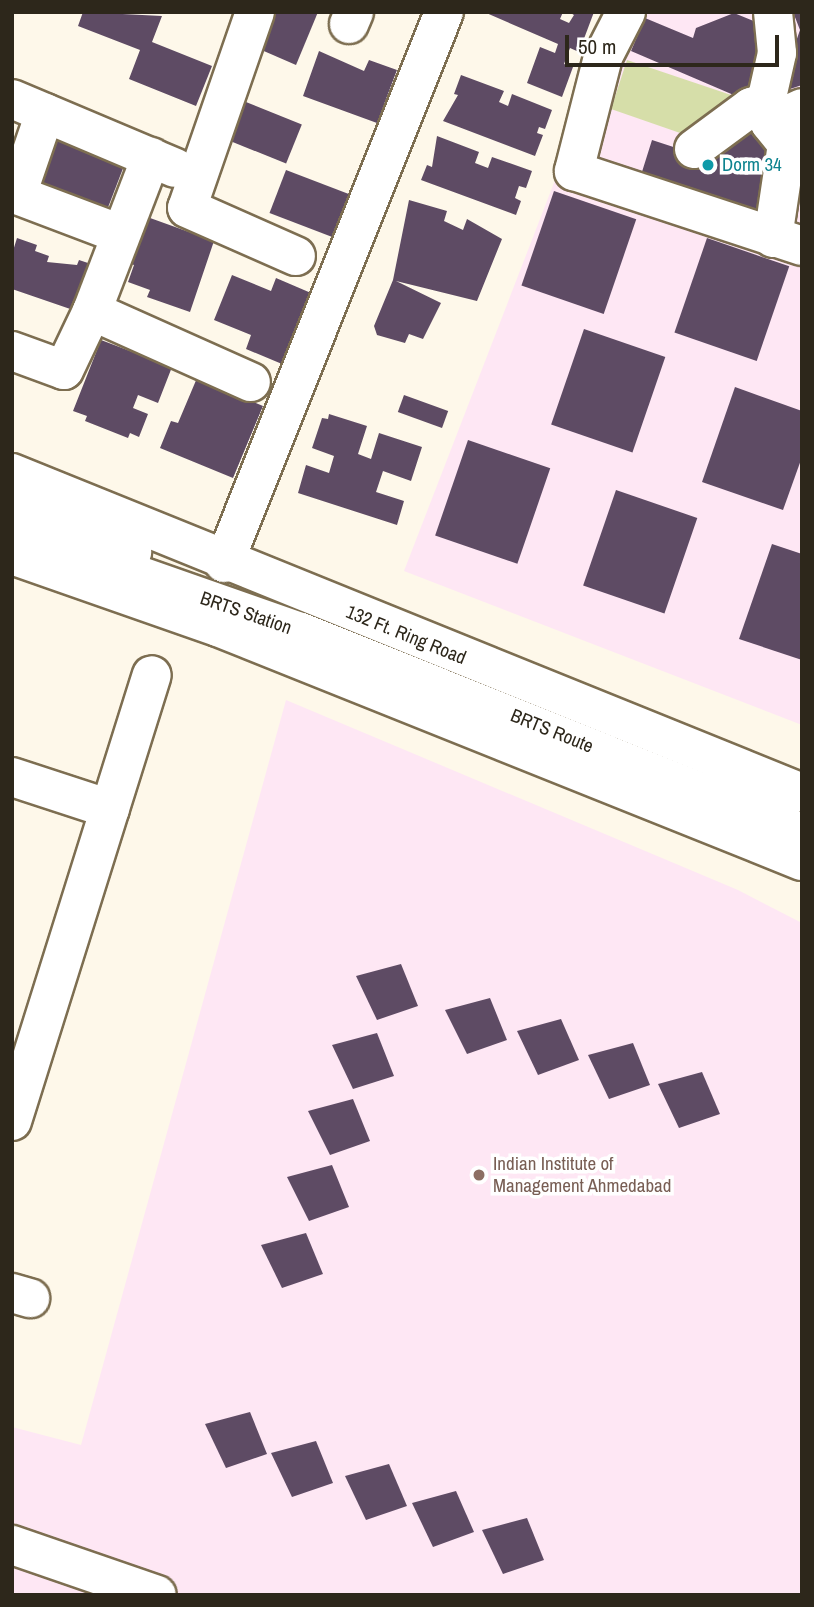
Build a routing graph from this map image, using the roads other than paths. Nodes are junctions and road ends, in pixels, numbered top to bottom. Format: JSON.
{"nodes":[{"id":1,"x":255,"y":12,"type":"edge"},
{"id":2,"x":444,"y":12,"type":"edge"},
{"id":3,"x":626,"y":12,"type":"edge"},
{"id":4,"x":773,"y":12,"type":"edge"},
{"id":5,"x":29,"y":106,"type":"edge"},
{"id":6,"x":779,"y":111,"type":"edge"},
{"id":7,"x":694,"y":149,"type":"dead end"},
{"id":8,"x":151,"y":157,"type":"junction"},
{"id":9,"x":196,"y":178,"type":"junction"},
{"id":10,"x":120,"y":234,"type":"junction"},
{"id":11,"x":788,"y":242,"type":"edge"},
{"id":12,"x":296,"y":256,"type":"dead end"},
{"id":13,"x":92,"y":311,"type":"junction"},
{"id":14,"x":12,"y":351,"type":"edge"},
{"id":15,"x":251,"y":382,"type":"dead end"},
{"id":16,"x":12,"y":473,"type":"edge"},
{"id":17,"x":12,"y":500,"type":"edge"},
{"id":18,"x":12,"y":531,"type":"edge"},
{"id":19,"x":12,"y":555,"type":"edge"},
{"id":20,"x":224,"y":563,"type":"junction"},
{"id":21,"x":301,"y":632,"type":"junction"},
{"id":22,"x":152,"y":675,"type":"dead end"},
{"id":23,"x":12,"y":777,"type":"edge"},
{"id":24,"x":802,"y":793,"type":"edge"},
{"id":25,"x":110,"y":809,"type":"junction"},
{"id":26,"x":802,"y":832,"type":"edge"},
{"id":27,"x":802,"y":861,"type":"edge"},
{"id":28,"x":12,"y":1121,"type":"edge"},
{"id":29,"x":12,"y":1545,"type":"edge"},
{"id":30,"x":157,"y":1595,"type":"edge"}],
"edges":[{"from":1,"to":9,"type":"street"},
{"from":2,"to":20,"type":"street"},
{"from":3,"to":11,"type":"street"},
{"from":4,"to":6,"type":"street"},
{"from":5,"to":8,"type":"street"},
{"from":5,"to":10,"type":"street"},
{"from":6,"to":7,"type":"street"},
{"from":6,"to":11,"type":"street"},
{"from":8,"to":9,"type":"street"},
{"from":8,"to":10,"type":"street"},
{"from":9,"to":12,"type":"street"},
{"from":10,"to":13,"type":"street"},
{"from":13,"to":14,"type":"street"},
{"from":13,"to":15,"type":"street"},
{"from":16,"to":20,"type":"street","name":"132 Ft. Ring Road"},
{"from":17,"to":21,"type":"street","name":"BRTS Station"},
{"from":18,"to":21,"type":"street","name":"BRTS Station"},
{"from":19,"to":27,"type":"street"},
{"from":20,"to":24,"type":"street","name":"132 Ft. Ring Road"},
{"from":21,"to":26,"type":"street","name":"BRTS Route"},
{"from":22,"to":25,"type":"street"},
{"from":23,"to":25,"type":"street"},
{"from":25,"to":28,"type":"street"},
{"from":29,"to":30,"type":"street"}]}
